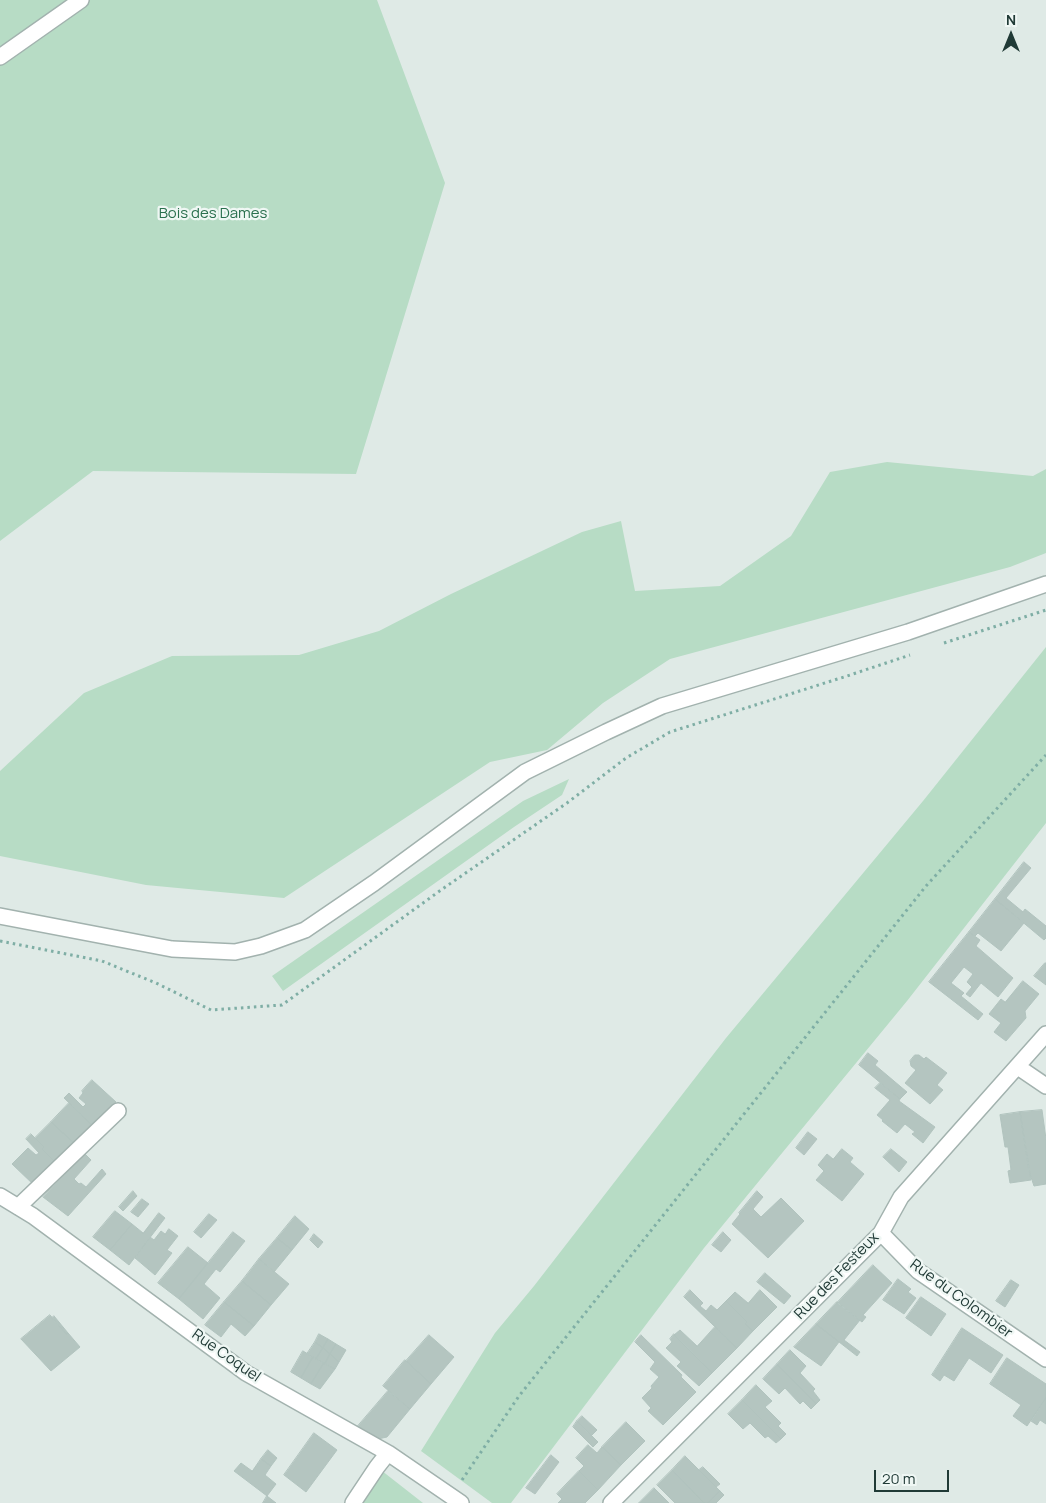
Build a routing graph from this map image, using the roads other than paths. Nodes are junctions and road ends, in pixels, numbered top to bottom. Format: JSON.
{"nodes":[{"id":1,"x":82,"y":0,"type":"edge"},
{"id":2,"x":0,"y":57,"type":"edge"},
{"id":3,"x":1046,"y":584,"type":"edge"},
{"id":4,"x":0,"y":916,"type":"edge"},
{"id":5,"x":1046,"y":1034,"type":"edge"},
{"id":6,"x":1018,"y":1067,"type":"junction"},
{"id":7,"x":1046,"y":1086,"type":"edge"},
{"id":8,"x":118,"y":1111,"type":"dead end"},
{"id":9,"x":0,"y":1196,"type":"edge"},
{"id":10,"x":18,"y":1207,"type":"junction"},
{"id":11,"x":881,"y":1234,"type":"junction"},
{"id":12,"x":1046,"y":1359,"type":"edge"},
{"id":13,"x":388,"y":1453,"type":"junction"},
{"id":14,"x":456,"y":1499,"type":"edge"},
{"id":15,"x":353,"y":1503,"type":"edge"},
{"id":16,"x":611,"y":1503,"type":"edge"}],
"edges":[{"from":1,"to":2,"type":"street"},
{"from":3,"to":4,"type":"street"},
{"from":5,"to":6,"type":"street","name":"Rue des Festeux"},
{"from":6,"to":7,"type":"street"},
{"from":6,"to":11,"type":"street","name":"Rue des Festeux"},
{"from":8,"to":10,"type":"street"},
{"from":9,"to":10,"type":"street","name":"Rue Coquel"},
{"from":10,"to":13,"type":"street","name":"Rue Coquel"},
{"from":11,"to":12,"type":"street","name":"Rue du Colombier"},
{"from":11,"to":16,"type":"street","name":"Rue des Festeux"},
{"from":13,"to":14,"type":"street","name":"Rue Coquel"},
{"from":13,"to":15,"type":"street"}]}
